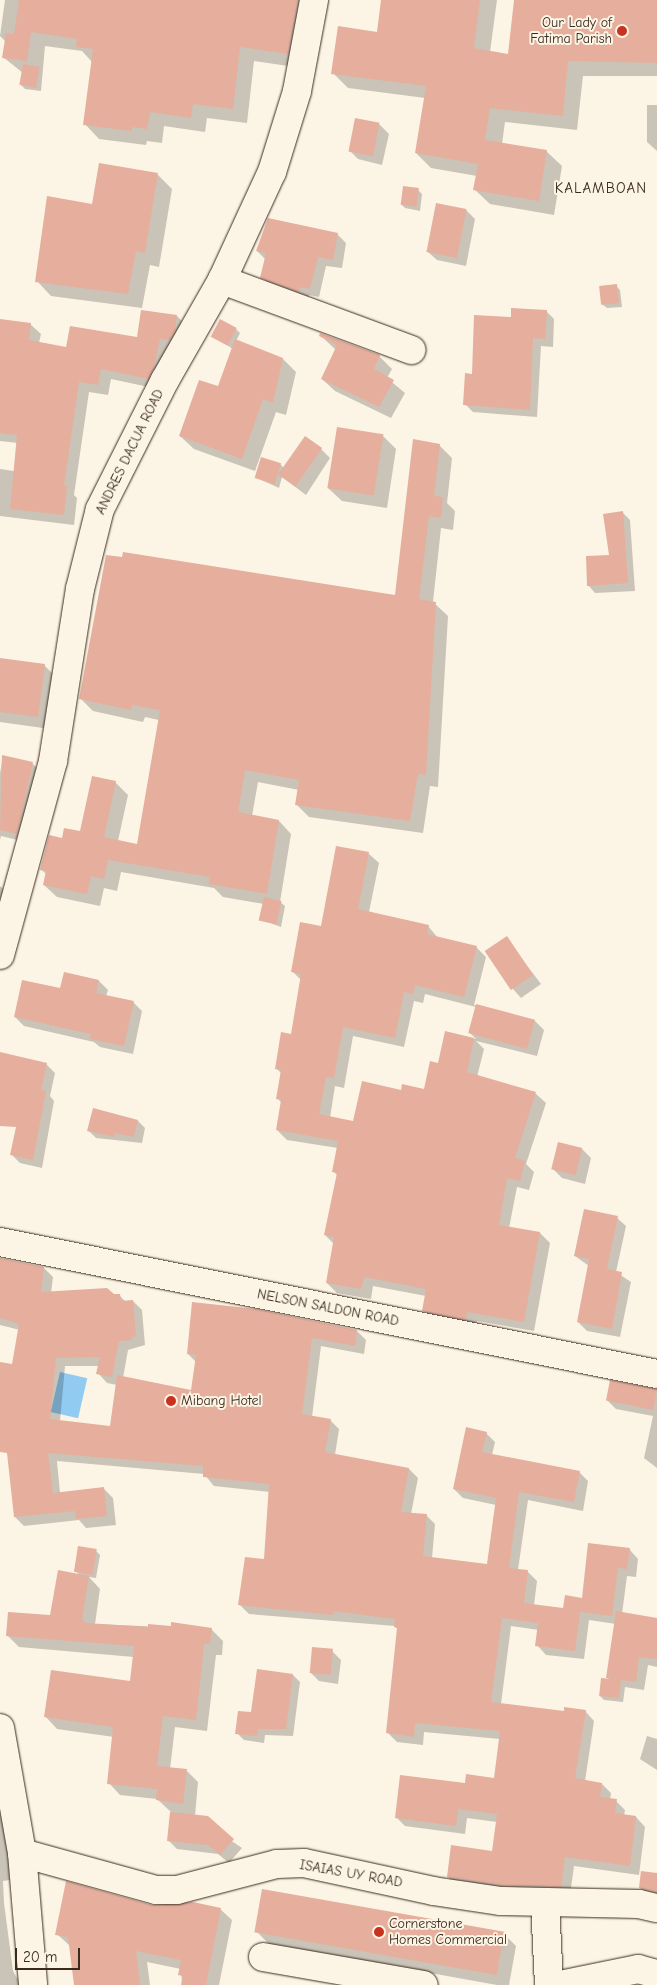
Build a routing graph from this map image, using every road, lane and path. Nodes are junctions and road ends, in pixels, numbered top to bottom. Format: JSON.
{"nodes":[{"id":1,"x":314,"y":0,"type":"edge"},
{"id":2,"x":222,"y":280,"type":"junction"},
{"id":3,"x":411,"y":350,"type":"dead end"},
{"id":4,"x":0,"y":955,"type":"edge"},
{"id":5,"x":0,"y":1242,"type":"edge"},
{"id":6,"x":657,"y":1374,"type":"edge"},
{"id":7,"x":0,"y":1728,"type":"edge"},
{"id":8,"x":9,"y":1828,"type":"edge"},
{"id":9,"x":22,"y":1853,"type":"junction"},
{"id":10,"x":545,"y":1904,"type":"junction"},
{"id":11,"x":657,"y":1908,"type":"edge"},
{"id":12,"x":262,"y":1957,"type":"dead end"},
{"id":13,"x":657,"y":1974,"type":"edge"},
{"id":14,"x":33,"y":1985,"type":"edge"},
{"id":15,"x":424,"y":1985,"type":"edge"},
{"id":16,"x":549,"y":1985,"type":"edge"},
{"id":17,"x":560,"y":1985,"type":"edge"}],
"edges":[{"from":1,"to":2,"type":"street","name":"ANDRES DACUA ROAD"},
{"from":2,"to":3,"type":"street"},
{"from":2,"to":4,"type":"street","name":"ANDRES DACUA ROAD"},
{"from":5,"to":6,"type":"street","name":"NELSON SALDON ROAD"},
{"from":7,"to":8,"type":"street"},
{"from":8,"to":9,"type":"street"},
{"from":9,"to":10,"type":"street","name":"ISAIAS UY ROAD"},
{"from":9,"to":14,"type":"street"},
{"from":10,"to":11,"type":"street","name":"ISAIAS UY ROAD"},
{"from":10,"to":16,"type":"street"},
{"from":12,"to":15,"type":"street"},
{"from":13,"to":17,"type":"street"}]}
